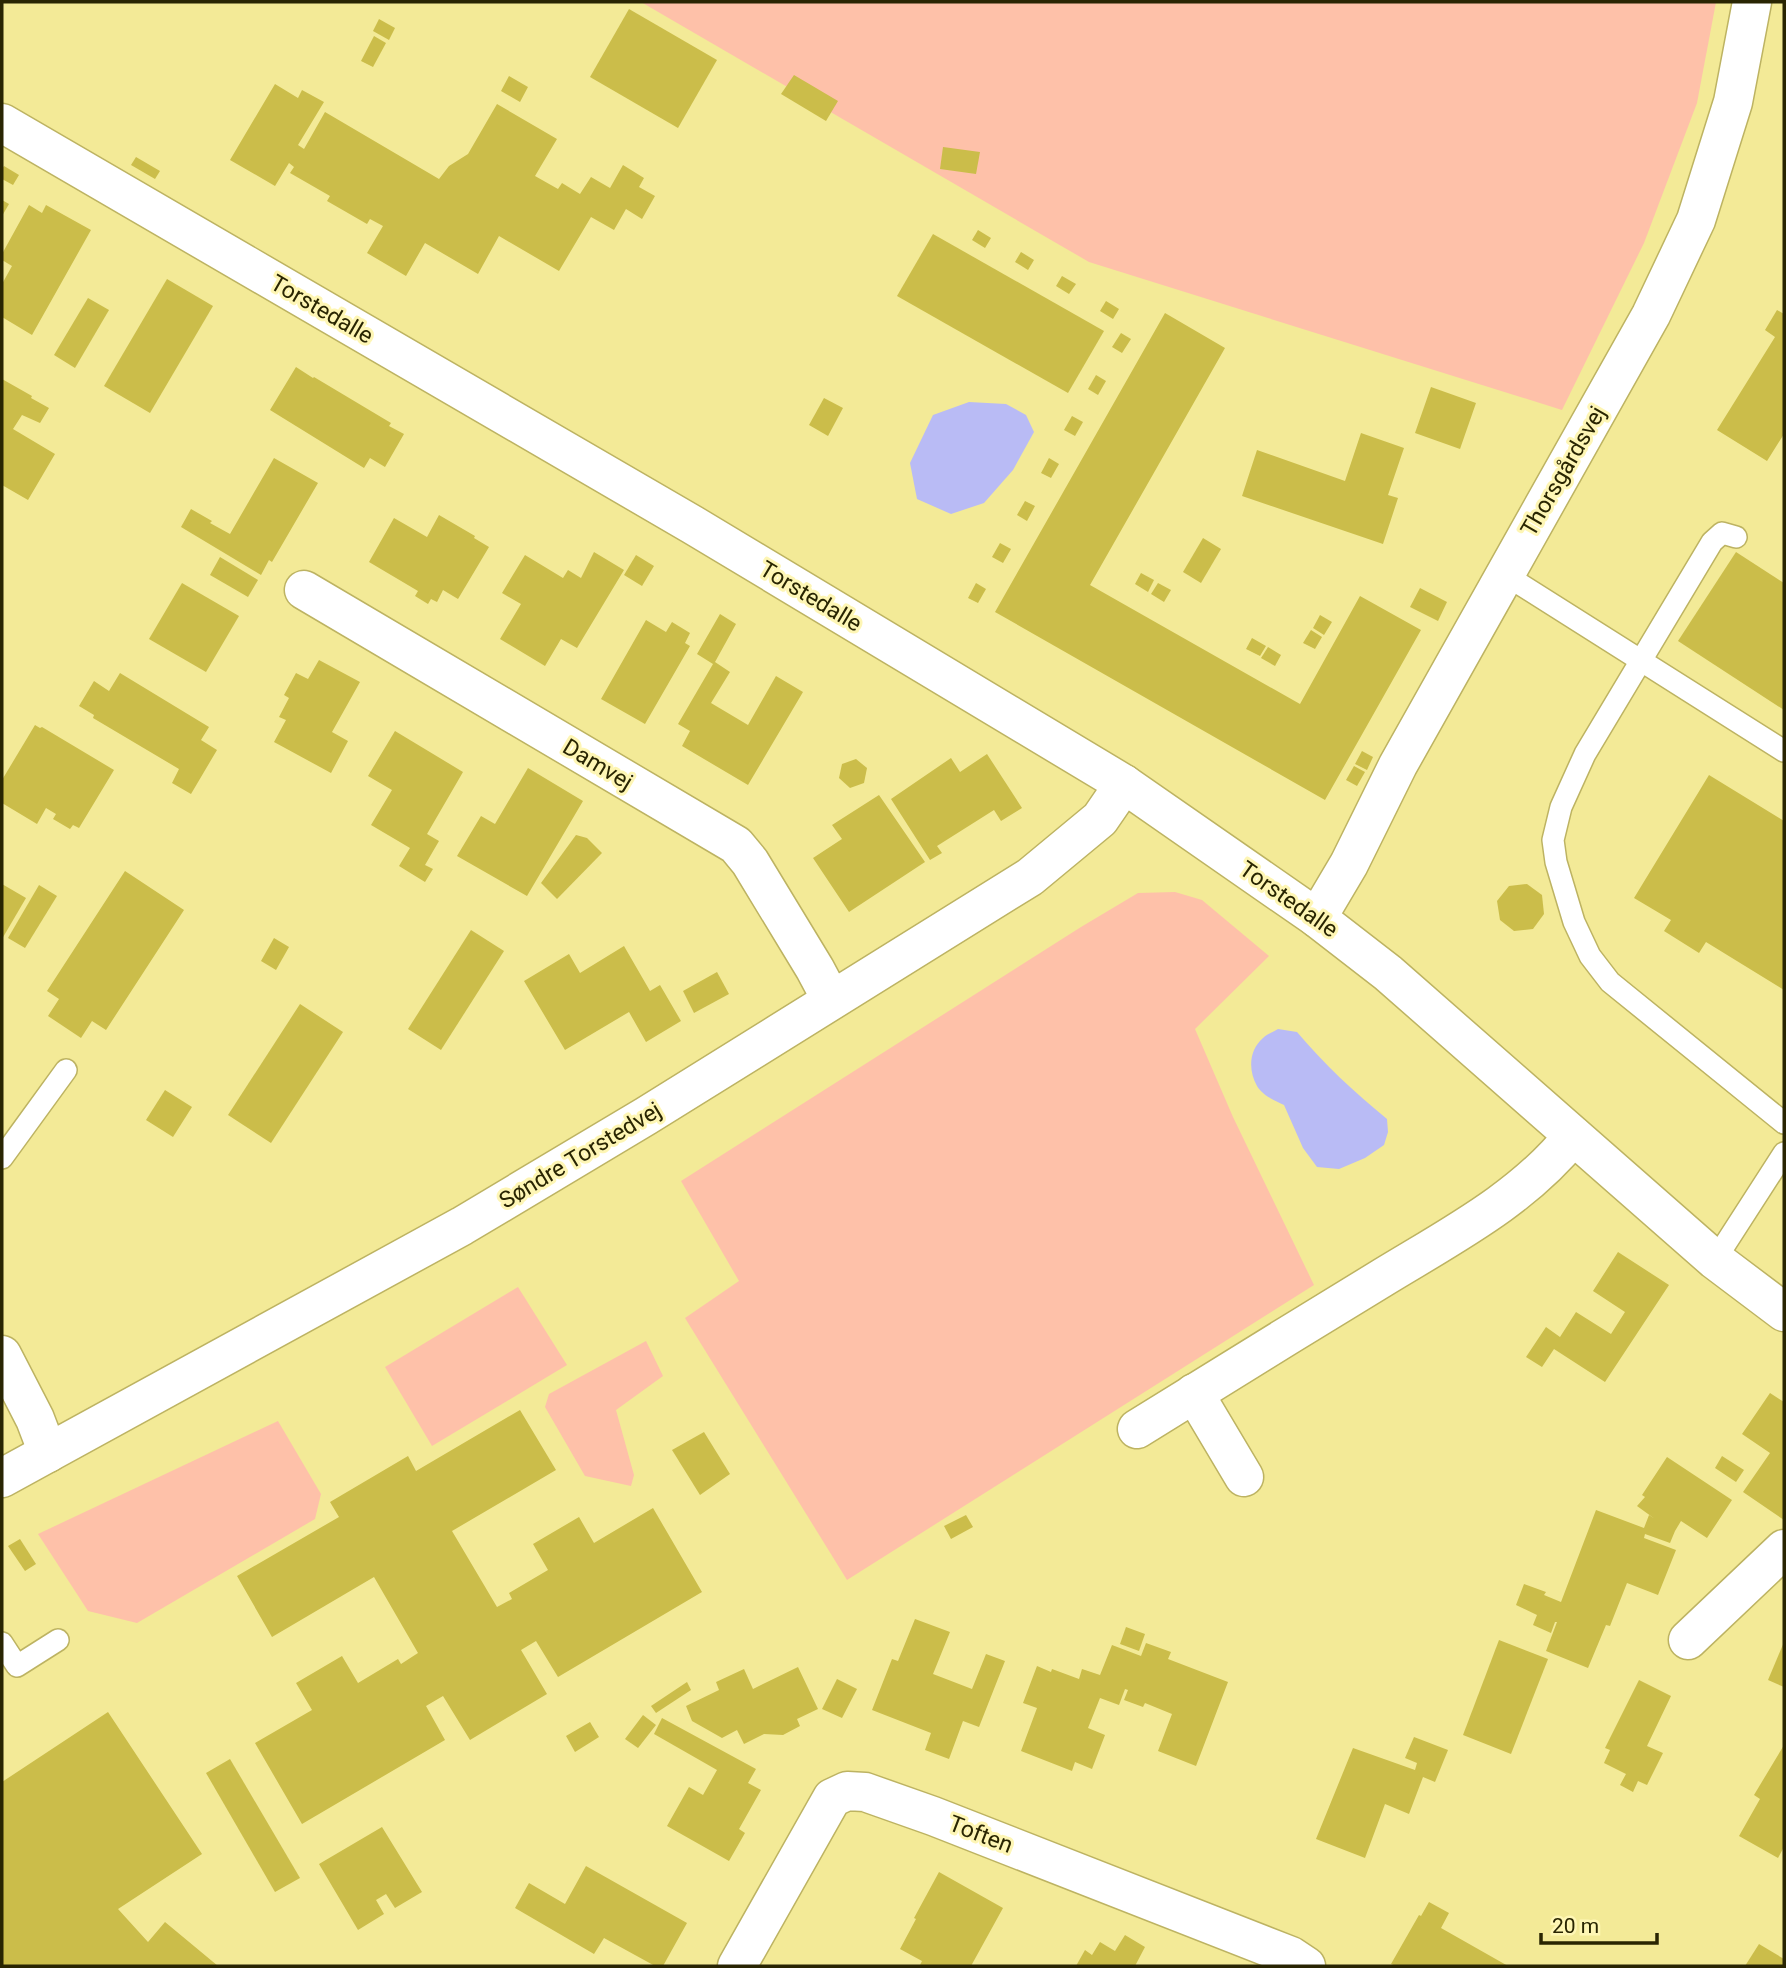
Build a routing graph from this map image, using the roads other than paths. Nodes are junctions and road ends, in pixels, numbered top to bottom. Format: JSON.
{"nodes":[{"id":1,"x":1752,"y":2,"type":"edge"},
{"id":2,"x":2,"y":123,"type":"edge"},
{"id":3,"x":1736,"y":537,"type":"dead end"},
{"id":4,"x":1504,"y":574,"type":"junction"},
{"id":5,"x":304,"y":590,"type":"dead end"},
{"id":6,"x":1640,"y":659,"type":"junction"},
{"id":7,"x":1784,"y":751,"type":"edge"},
{"id":8,"x":1124,"y":784,"type":"junction"},
{"id":9,"x":1317,"y":918,"type":"junction"},
{"id":10,"x":831,"y":999,"type":"junction"},
{"id":11,"x":66,"y":1070,"type":"dead end"},
{"id":12,"x":1784,"y":1123,"type":"edge"},
{"id":13,"x":1573,"y":1136,"type":"junction"},
{"id":14,"x":1784,"y":1153,"type":"edge"},
{"id":15,"x":2,"y":1158,"type":"edge"},
{"id":16,"x":1715,"y":1260,"type":"junction"},
{"id":17,"x":1784,"y":1312,"type":"edge"},
{"id":18,"x":2,"y":1355,"type":"edge"},
{"id":19,"x":1194,"y":1394,"type":"junction"},
{"id":20,"x":1137,"y":1429,"type":"dead end"},
{"id":21,"x":48,"y":1453,"type":"junction"},
{"id":22,"x":1244,"y":1477,"type":"dead end"},
{"id":23,"x":2,"y":1478,"type":"edge"},
{"id":24,"x":1784,"y":1549,"type":"edge"},
{"id":25,"x":58,"y":1640,"type":"dead end"},
{"id":26,"x":1688,"y":1640,"type":"dead end"},
{"id":27,"x":2,"y":1643,"type":"edge"},
{"id":28,"x":10,"y":1671,"type":"edge"},
{"id":29,"x":737,"y":1966,"type":"edge"},
{"id":30,"x":1306,"y":1966,"type":"edge"}],
"edges":[{"from":1,"to":4,"type":"street","name":"Thorsgårdsvej"},
{"from":2,"to":8,"type":"street","name":"Torstedalle"},
{"from":3,"to":6,"type":"lane"},
{"from":4,"to":6,"type":"lane"},
{"from":4,"to":9,"type":"street","name":"Thorsgårdsvej"},
{"from":5,"to":10,"type":"street","name":"Damvej"},
{"from":6,"to":7,"type":"lane"},
{"from":6,"to":12,"type":"lane"},
{"from":8,"to":9,"type":"street","name":"Torstedalle"},
{"from":8,"to":10,"type":"street","name":"Søndre Torstedvej"},
{"from":9,"to":13,"type":"street","name":"Torstedalle"},
{"from":10,"to":21,"type":"street","name":"Søndre Torstedvej"},
{"from":11,"to":15,"type":"lane"},
{"from":13,"to":16,"type":"street","name":"Torstedalle"},
{"from":13,"to":19,"type":"street"},
{"from":14,"to":16,"type":"lane"},
{"from":16,"to":17,"type":"street","name":"Torstedalle"},
{"from":18,"to":21,"type":"street"},
{"from":19,"to":20,"type":"street"},
{"from":19,"to":22,"type":"street"},
{"from":21,"to":23,"type":"street","name":"Søndre Torstedvej"},
{"from":24,"to":26,"type":"street"},
{"from":25,"to":28,"type":"lane"},
{"from":27,"to":28,"type":"lane"},
{"from":29,"to":30,"type":"street","name":"Toften"}]}
